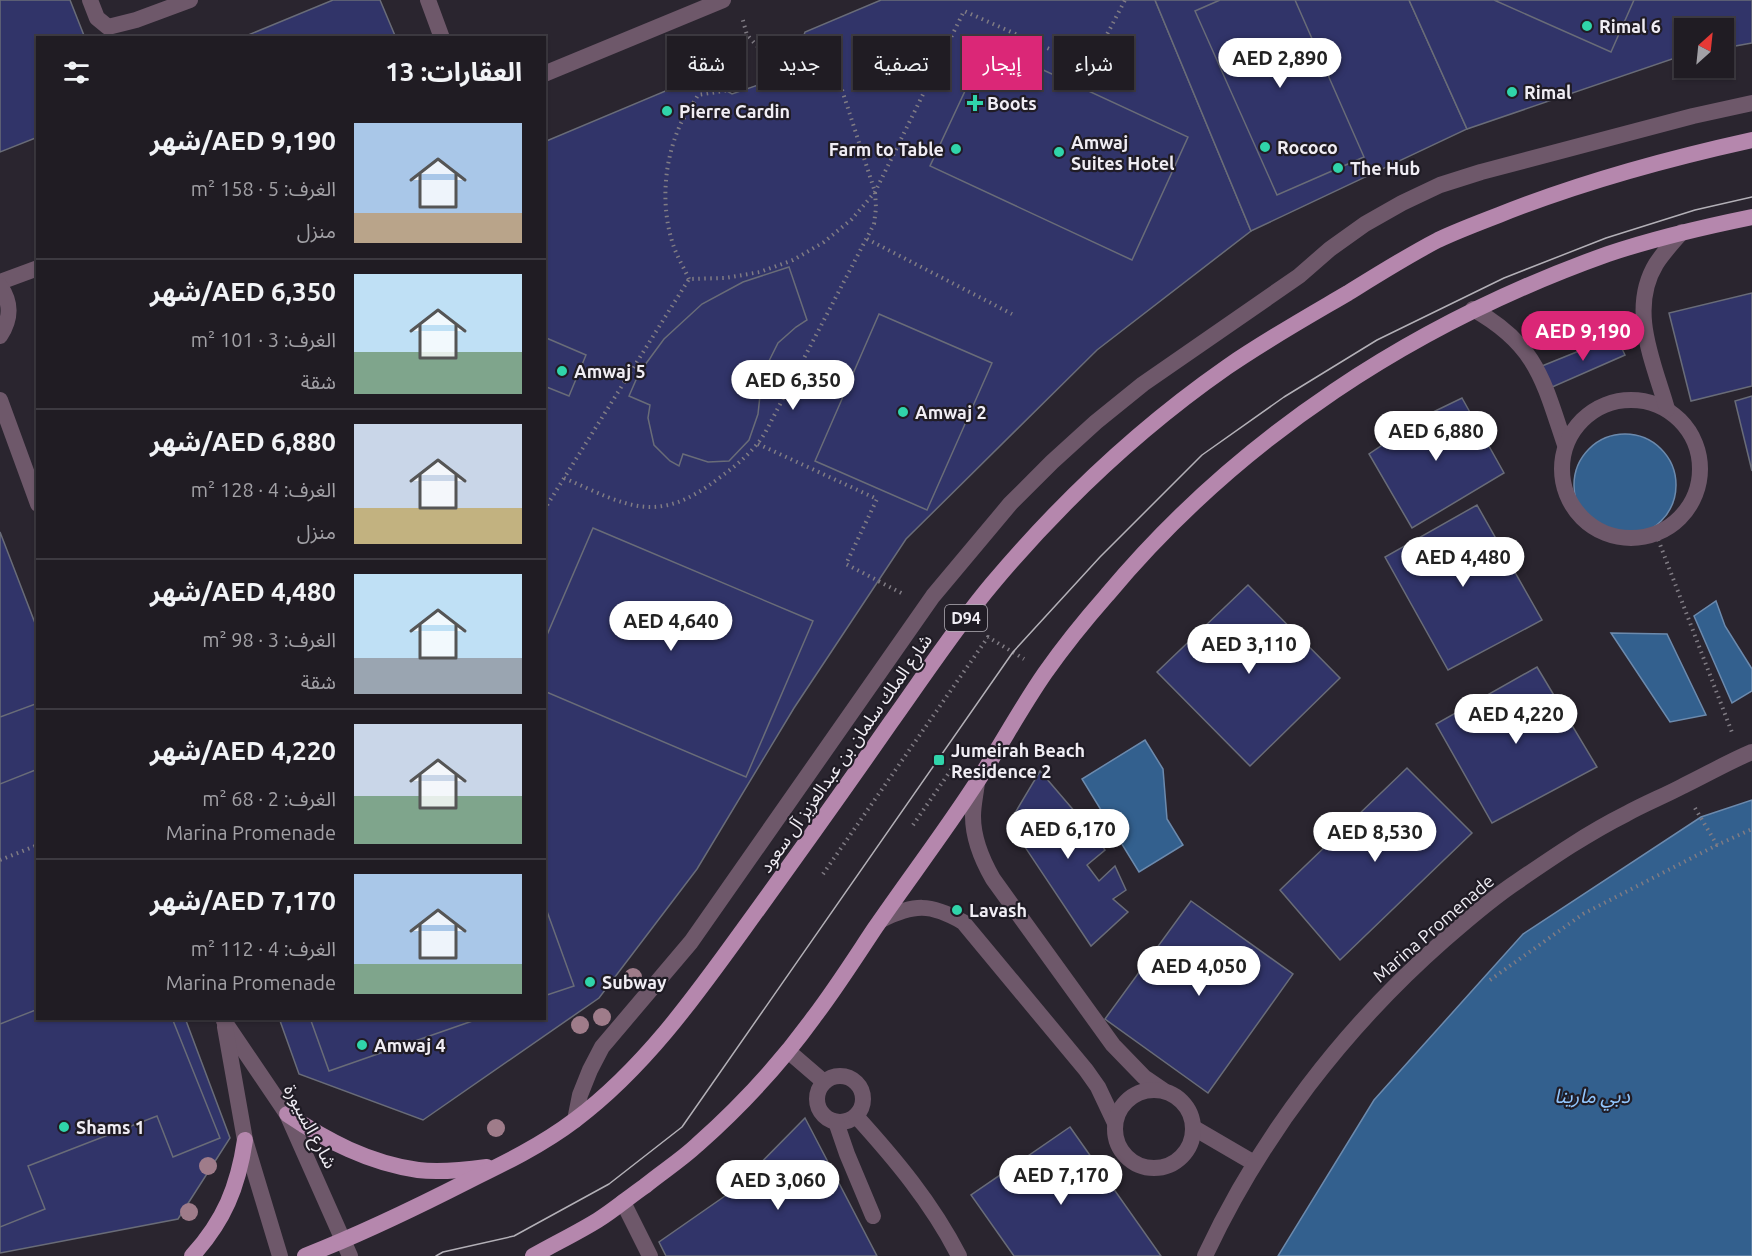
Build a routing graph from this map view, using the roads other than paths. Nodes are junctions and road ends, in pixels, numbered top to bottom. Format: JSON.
{"nodes":[{"id":1,"x":90,"y":0,"type":"edge"},
{"id":2,"x":190,"y":0,"type":"edge"},
{"id":3,"x":428,"y":0,"type":"edge"},
{"id":4,"x":723,"y":0,"type":"edge"},
{"id":5,"x":441,"y":36,"type":"edge"},
{"id":6,"x":546,"y":73,"type":"edge"},
{"id":7,"x":1752,"y":103,"type":"edge"},
{"id":8,"x":1752,"y":140,"type":"edge"},
{"id":9,"x":1752,"y":217,"type":"edge"},
{"id":10,"x":1682,"y":232,"type":"junction"},
{"id":11,"x":36,"y":269,"type":"edge"},
{"id":12,"x":0,"y":284,"type":"edge"},
{"id":13,"x":1473,"y":309,"type":"junction"},
{"id":14,"x":0,"y":336,"type":"edge"},
{"id":15,"x":0,"y":400,"type":"edge"},
{"id":16,"x":1667,"y":409,"type":"junction"},
{"id":17,"x":1565,"y":445,"type":"junction"},
{"id":18,"x":36,"y":499,"type":"edge"},
{"id":19,"x":1752,"y":752,"type":"edge"},
{"id":20,"x":977,"y":782,"type":"junction"},
{"id":21,"x":880,"y":920,"type":"junction"},
{"id":22,"x":223,"y":1020,"type":"edge"},
{"id":23,"x":788,"y":1051,"type":"junction"},
{"id":24,"x":824,"y":1082,"type":"junction"},
{"id":25,"x":1163,"y":1090,"type":"junction"},
{"id":26,"x":287,"y":1114,"type":"junction"},
{"id":27,"x":856,"y":1116,"type":"junction"},
{"id":28,"x":575,"y":1120,"type":"junction"},
{"id":29,"x":836,"y":1122,"type":"junction"},
{"id":30,"x":1115,"y":1123,"type":"junction"},
{"id":31,"x":1194,"y":1128,"type":"junction"},
{"id":32,"x":245,"y":1140,"type":"junction"},
{"id":33,"x":1254,"y":1163,"type":"junction"},
{"id":34,"x":500,"y":1165,"type":"junction"},
{"id":35,"x":623,"y":1202,"type":"junction"},
{"id":36,"x":873,"y":1216,"type":"dead end"},
{"id":37,"x":347,"y":1248,"type":"edge"},
{"id":38,"x":192,"y":1256,"type":"edge"},
{"id":39,"x":280,"y":1256,"type":"edge"},
{"id":40,"x":305,"y":1256,"type":"edge"},
{"id":41,"x":532,"y":1256,"type":"edge"},
{"id":42,"x":650,"y":1256,"type":"edge"},
{"id":43,"x":959,"y":1256,"type":"edge"},
{"id":44,"x":1205,"y":1256,"type":"edge"}],
"edges":[{"from":1,"to":2,"type":"street"},
{"from":3,"to":5,"type":"street"},
{"from":4,"to":6,"type":"street"},
{"from":7,"to":28,"type":"street"},
{"from":8,"to":28,"type":"main road","name":"شارع الملك سلمان بن عبدالعزيز آل سعود","number":"D94"},
{"from":9,"to":10,"type":"main road"},
{"from":10,"to":13,"type":"main road"},
{"from":10,"to":16,"type":"street"},
{"from":11,"to":12,"type":"street"},
{"from":12,"to":14,"type":"street"},
{"from":13,"to":17,"type":"street"},
{"from":13,"to":20,"type":"main road"},
{"from":15,"to":18,"type":"street"},
{"from":16,"to":17,"type":"street"},
{"from":16,"to":17,"type":"street"},
{"from":19,"to":33,"type":"street","name":"Marina Promenade"},
{"from":20,"to":21,"type":"main road"},
{"from":20,"to":25,"type":"street"},
{"from":21,"to":23,"type":"main road"},
{"from":21,"to":30,"type":"street"},
{"from":22,"to":26,"type":"street","name":"شارع السيورة"},
{"from":22,"to":32,"type":"street","name":"شارع السيورة"},
{"from":23,"to":24,"type":"street"},
{"from":23,"to":35,"type":"main road"},
{"from":24,"to":27,"type":"street"},
{"from":24,"to":29,"type":"street"},
{"from":25,"to":30,"type":"street"},
{"from":25,"to":31,"type":"street"},
{"from":26,"to":34,"type":"main road"},
{"from":26,"to":37,"type":"street","name":"شارع السيورة"},
{"from":27,"to":29,"type":"street"},
{"from":27,"to":43,"type":"street"},
{"from":28,"to":34,"type":"main road","name":"شارع الملك سلمان بن عبدالعزيز آل سعود","number":"D94"},
{"from":29,"to":36,"type":"street"},
{"from":30,"to":31,"type":"street"},
{"from":31,"to":33,"type":"street"},
{"from":32,"to":38,"type":"main road"},
{"from":32,"to":39,"type":"street","name":"شارع السيورة"},
{"from":33,"to":44,"type":"street","name":"Marina Promenade"},
{"from":34,"to":37,"type":"main road","name":"شارع الملك سلمان بن عبدالعزيز آل سعود","number":"D94"},
{"from":35,"to":41,"type":"main road"},
{"from":35,"to":42,"type":"street"},
{"from":37,"to":40,"type":"main road","name":"شارع الملك سلمان بن عبدالعزيز آل سعود","number":"D94"}]}
